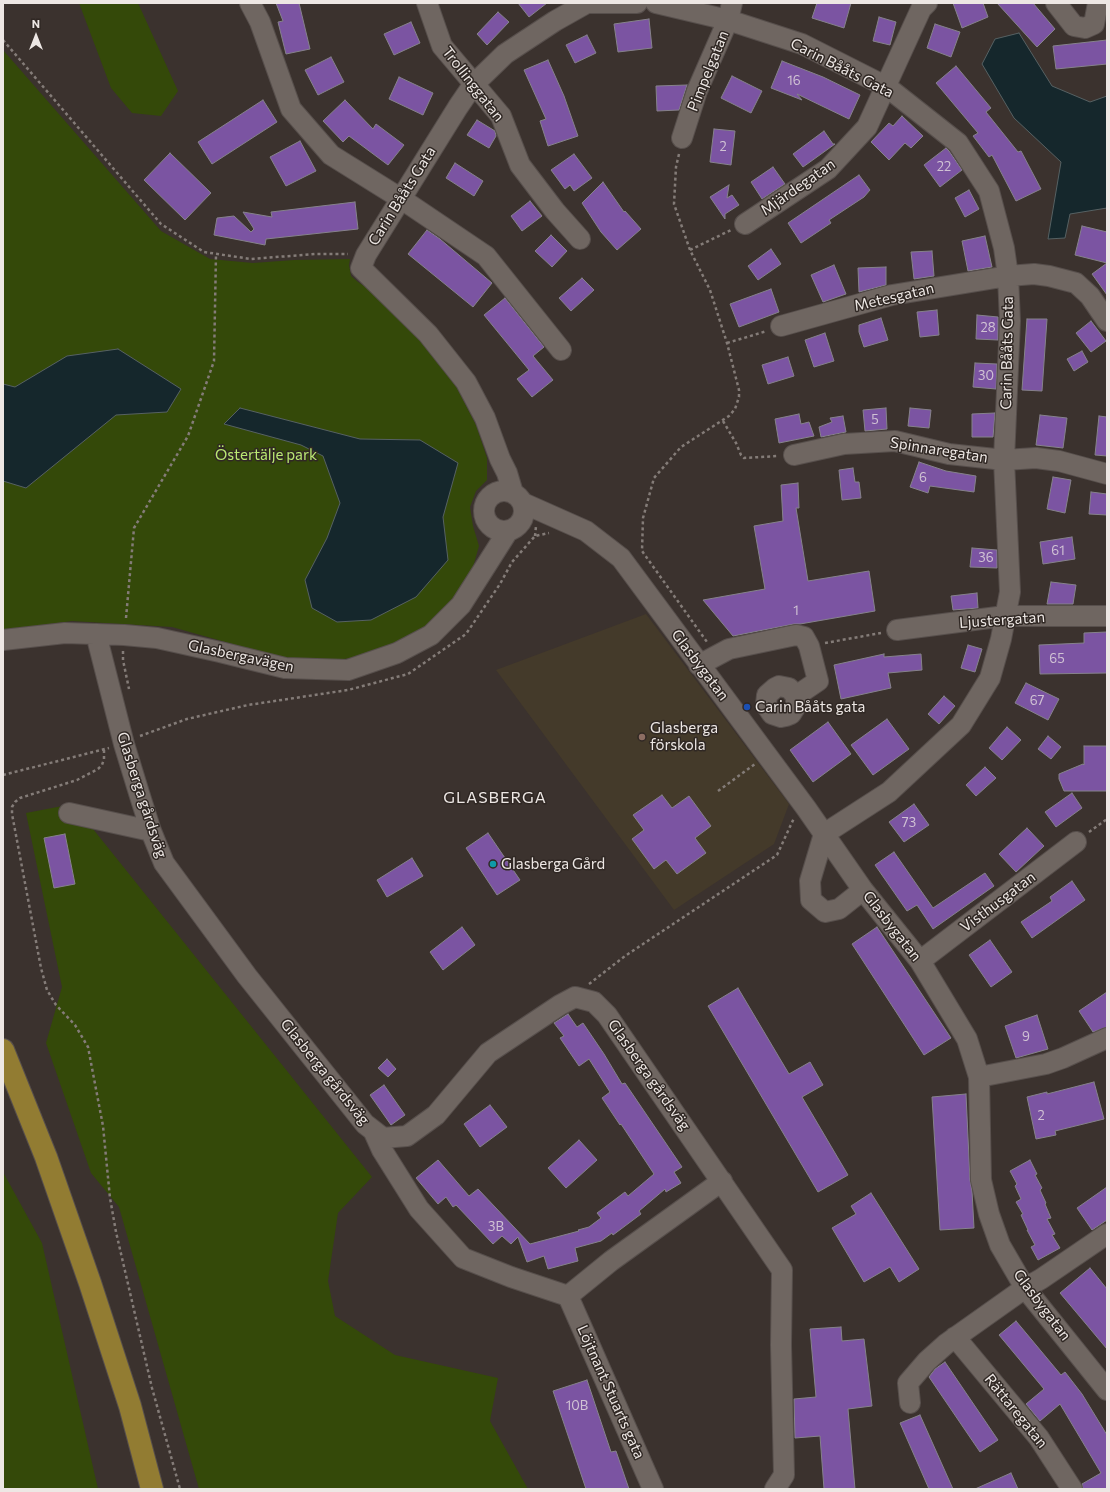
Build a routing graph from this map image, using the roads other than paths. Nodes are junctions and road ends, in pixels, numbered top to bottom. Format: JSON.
{"nodes":[{"id":1,"x":250,"y":3,"type":"edge"},
{"id":2,"x":426,"y":3,"type":"edge"},
{"id":3,"x":587,"y":3,"type":"edge"},
{"id":4,"x":637,"y":3,"type":"edge"},
{"id":5,"x":656,"y":3,"type":"edge"},
{"id":6,"x":927,"y":3,"type":"edge"},
{"id":7,"x":1056,"y":3,"type":"edge"},
{"id":8,"x":1098,"y":3,"type":"edge"},
{"id":9,"x":730,"y":12,"type":"edge"},
{"id":10,"x":473,"y":85,"type":"junction"},
{"id":11,"x":886,"y":87,"type":"junction"},
{"id":12,"x":682,"y":138,"type":"road end"},
{"id":13,"x":400,"y":198,"type":"junction"},
{"id":14,"x":745,"y":224,"type":"road end"},
{"id":15,"x":580,"y":239,"type":"dead end"},
{"id":16,"x":1008,"y":276,"type":"junction"},
{"id":17,"x":1107,"y":321,"type":"edge"},
{"id":18,"x":781,"y":326,"type":"road end"},
{"id":19,"x":561,"y":350,"type":"dead end"},
{"id":20,"x":794,"y":455,"type":"road end"},
{"id":21,"x":500,"y":459,"type":"junction"},
{"id":22,"x":1004,"y":460,"type":"junction"},
{"id":23,"x":1107,"y":474,"type":"edge"},
{"id":24,"x":493,"y":494,"type":"junction"},
{"id":25,"x":518,"y":498,"type":"junction"},
{"id":26,"x":488,"y":523,"type":"junction"},
{"id":27,"x":558,"y":527,"type":"junction"},
{"id":28,"x":513,"y":528,"type":"junction"},
{"id":29,"x":486,"y":564,"type":"junction"},
{"id":30,"x":1005,"y":616,"type":"junction"},
{"id":31,"x":1107,"y":616,"type":"edge"},
{"id":32,"x":897,"y":630,"type":"dead end"},
{"id":33,"x":96,"y":634,"type":"junction"},
{"id":34,"x":3,"y":640,"type":"edge"},
{"id":35,"x":699,"y":665,"type":"junction"},
{"id":36,"x":796,"y":696,"type":"dead end"},
{"id":37,"x":69,"y":812,"type":"dead end"},
{"id":38,"x":151,"y":831,"type":"junction"},
{"id":39,"x":824,"y":834,"type":"junction"},
{"id":40,"x":1076,"y":842,"type":"road end"},
{"id":41,"x":863,"y":890,"type":"junction"},
{"id":42,"x":920,"y":961,"type":"junction"},
{"id":43,"x":1107,"y":1038,"type":"edge"},
{"id":44,"x":3,"y":1050,"type":"edge"},
{"id":45,"x":979,"y":1077,"type":"junction"},
{"id":46,"x":373,"y":1130,"type":"junction"},
{"id":47,"x":722,"y":1181,"type":"junction"},
{"id":48,"x":1107,"y":1234,"type":"edge"},
{"id":49,"x":1025,"y":1288,"type":"junction"},
{"id":50,"x":568,"y":1296,"type":"junction"},
{"id":51,"x":955,"y":1337,"type":"junction"},
{"id":52,"x":1107,"y":1390,"type":"edge"},
{"id":53,"x":910,"y":1403,"type":"dead end"},
{"id":54,"x":1064,"y":1487,"type":"edge"},
{"id":55,"x":152,"y":1489,"type":"edge"},
{"id":56,"x":653,"y":1489,"type":"edge"},
{"id":57,"x":775,"y":1489,"type":"edge"}],
"edges":[{"from":1,"to":13,"type":"street"},
{"from":2,"to":10,"type":"street","name":"Trollinggatan"},
{"from":3,"to":4,"type":"street","name":"Carin Bååts Gata"},
{"from":3,"to":10,"type":"street","name":"Carin Bååts Gata"},
{"from":5,"to":9,"type":"street","name":"Carin Bååts Gata"},
{"from":6,"to":11,"type":"street","name":"Mjärdegatan"},
{"from":7,"to":8,"type":"street"},
{"from":9,"to":11,"type":"street","name":"Carin Bååts Gata"},
{"from":9,"to":12,"type":"street","name":"Pimpelgatan"},
{"from":10,"to":13,"type":"street","name":"Carin Bååts Gata"},
{"from":10,"to":15,"type":"street","name":"Trollinggatan"},
{"from":11,"to":14,"type":"street","name":"Mjärdegatan"},
{"from":11,"to":16,"type":"street","name":"Carin Bååts Gata"},
{"from":13,"to":19,"type":"street"},
{"from":13,"to":21,"type":"street","name":"Carin Bååts Gata"},
{"from":16,"to":17,"type":"street","name":"Metesgatan"},
{"from":16,"to":18,"type":"street","name":"Metesgatan"},
{"from":16,"to":22,"type":"street","name":"Carin Bååts Gata"},
{"from":20,"to":22,"type":"street","name":"Spinnaregatan"},
{"from":21,"to":24,"type":"street"},
{"from":21,"to":25,"type":"street","name":"Carin Bååts Gata"},
{"from":22,"to":23,"type":"street","name":"Spinnaregatan"},
{"from":22,"to":30,"type":"street","name":"Carin Bååts Gata"},
{"from":24,"to":25,"type":"street"},
{"from":24,"to":26,"type":"street"},
{"from":25,"to":27,"type":"street","name":"Glasbygatan"},
{"from":25,"to":28,"type":"street"},
{"from":26,"to":28,"type":"street"},
{"from":26,"to":29,"type":"street"},
{"from":27,"to":28,"type":"street"},
{"from":27,"to":35,"type":"street","name":"Glasbygatan"},
{"from":28,"to":29,"type":"street","name":"Glasbergavägen"},
{"from":29,"to":33,"type":"street","name":"Glasbergavägen"},
{"from":30,"to":31,"type":"street","name":"Ljustergatan"},
{"from":30,"to":32,"type":"street","name":"Ljustergatan"},
{"from":30,"to":39,"type":"street","name":"Carin Bååts Gata"},
{"from":33,"to":34,"type":"street","name":"Glasbergavägen"},
{"from":33,"to":38,"type":"street","name":"Glasberga gårdsväg"},
{"from":35,"to":36,"type":"street"},
{"from":35,"to":39,"type":"street","name":"Glasbygatan"},
{"from":37,"to":38,"type":"street"},
{"from":38,"to":46,"type":"street","name":"Glasberga gårdsväg"},
{"from":39,"to":41,"type":"street","name":"Glasbygatan"},
{"from":39,"to":41,"type":"street"},
{"from":40,"to":42,"type":"street","name":"Visthusgatan"},
{"from":41,"to":42,"type":"street","name":"Glasbygatan"},
{"from":42,"to":45,"type":"street","name":"Glasbygatan"},
{"from":43,"to":45,"type":"street"},
{"from":44,"to":55,"type":"main road"},
{"from":45,"to":49,"type":"street","name":"Glasbygatan"},
{"from":46,"to":47,"type":"street","name":"Glasberga gårdsväg"},
{"from":46,"to":50,"type":"street"},
{"from":47,"to":50,"type":"street"},
{"from":47,"to":57,"type":"street","name":"Glasberga gårdsväg"},
{"from":48,"to":49,"type":"street"},
{"from":49,"to":51,"type":"street"},
{"from":49,"to":52,"type":"street","name":"Glasbygatan"},
{"from":50,"to":56,"type":"street","name":"Löjtnant Stuarts gata"},
{"from":51,"to":53,"type":"street"},
{"from":51,"to":54,"type":"street","name":"Rättaregatan"}]}
